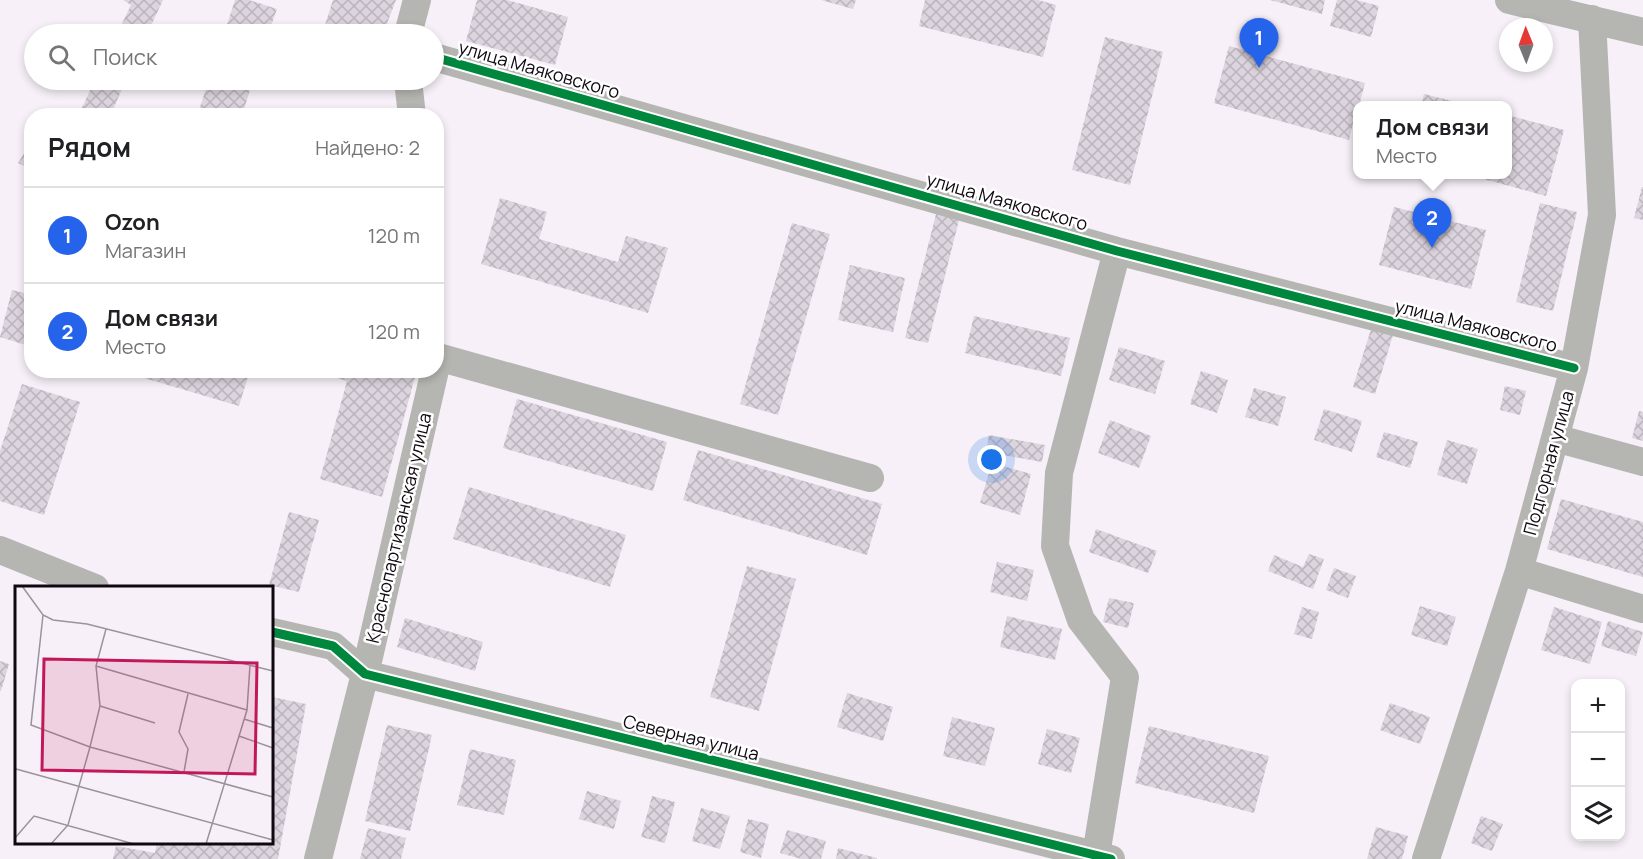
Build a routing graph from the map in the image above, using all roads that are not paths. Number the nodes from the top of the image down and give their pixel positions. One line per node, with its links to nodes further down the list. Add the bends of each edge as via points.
1 (417, 0): 4 (street)
2 (1509, 0): 3 (street)
3 (1592, 19): 5 (street); 11 (street, Подгорная улица, via 1602,214)
4 (411, 24)
5 (1643, 32)
6 (444, 60): 9 (street, улица Маяковского)
7 (409, 90): 8 (street)
8 (411, 108)
9 (1117, 250): 11 (street, улица Маяковского); 22 (street, via 1059,473 1055,546 1081,620 1125,677)
10 (444, 360): 15 (street)
11 (1574, 368): 13 (street, Подгорная улица)
12 (432, 378): 21 (street, Краснопартизанская улица)
13 (1555, 438): 14 (street); 17 (street, Подгорная улица)
14 (1643, 462)
15 (870, 478)
16 (0, 550): 18 (street)
17 (1519, 571): 19 (street); 24 (street, Подгорная улица)
18 (90, 586)
19 (1643, 609)
20 (273, 632): 21 (street, Северная улица, via 333,646)
21 (365, 674): 22 (street, Северная улица); 23 (street, Краснопартизанская улица)
22 (1104, 857)
23 (318, 859)
24 (1426, 859)

